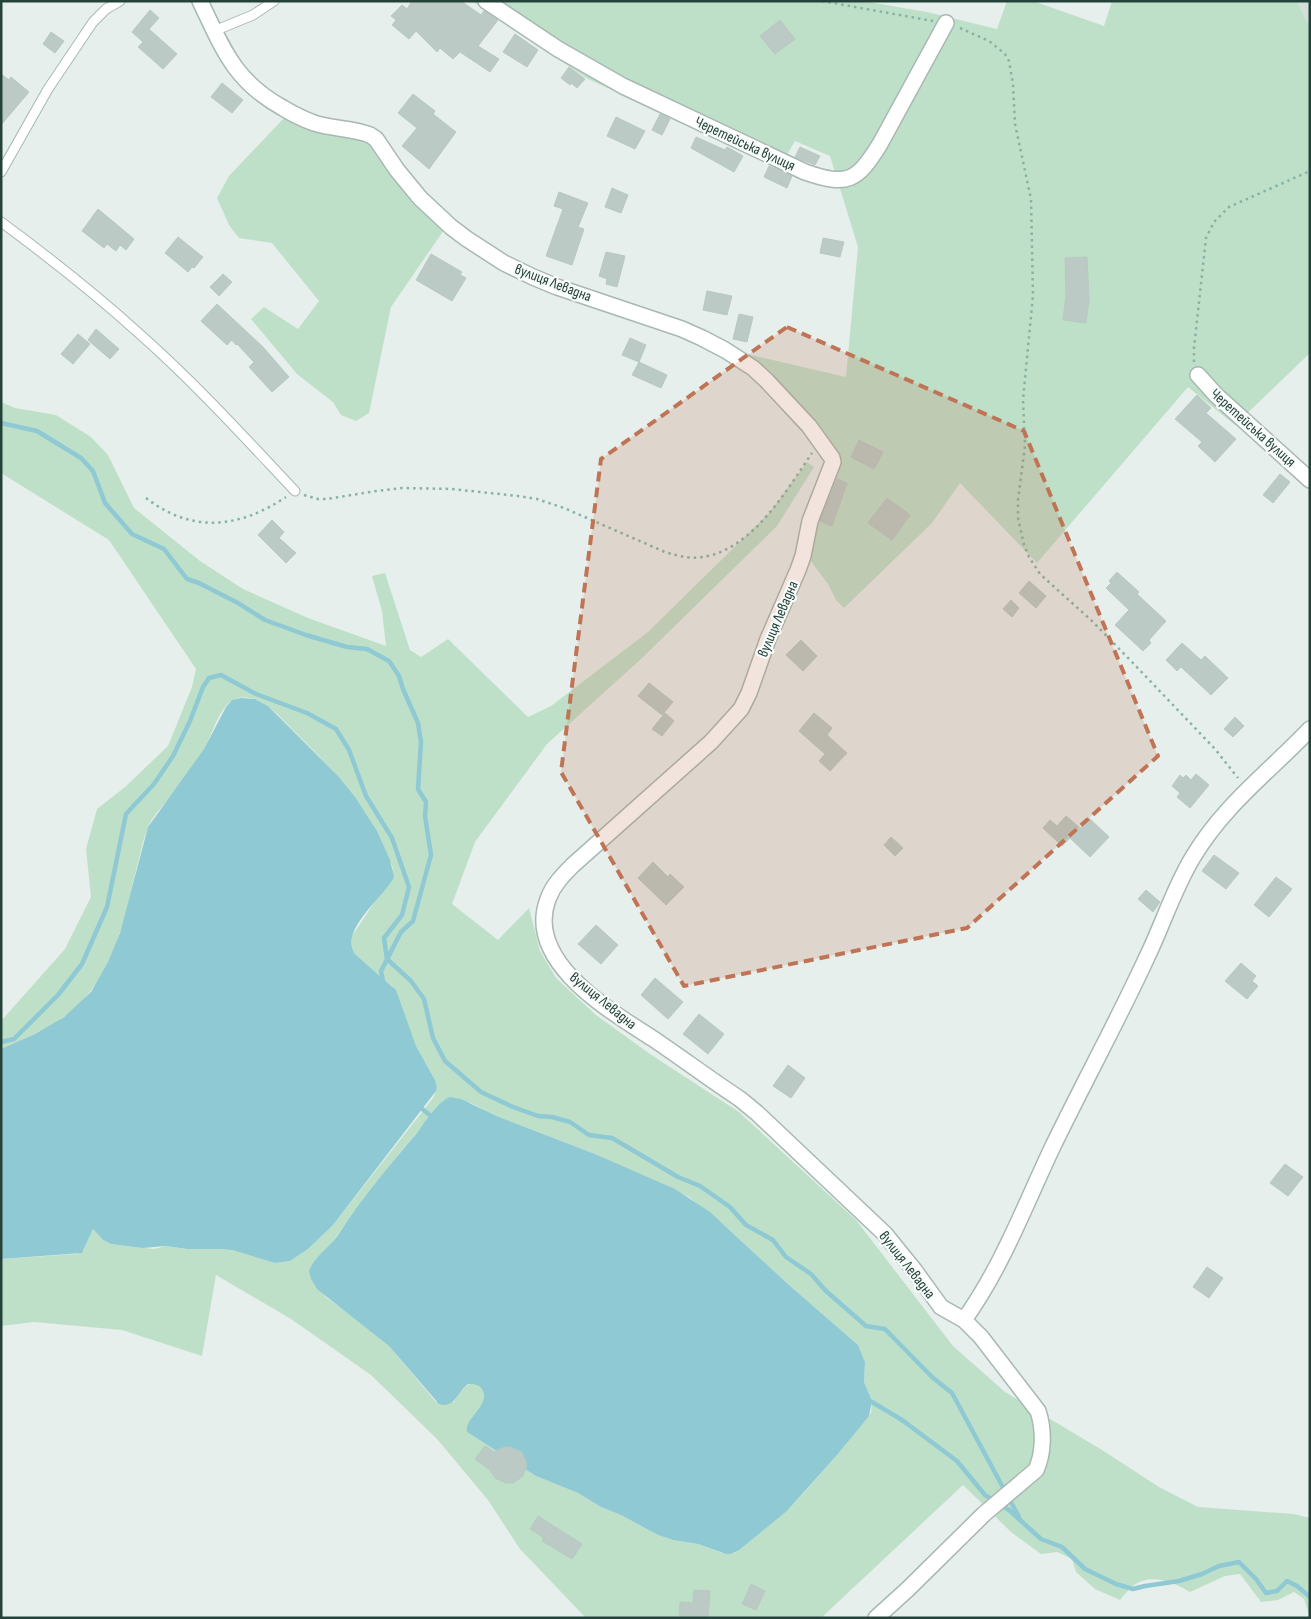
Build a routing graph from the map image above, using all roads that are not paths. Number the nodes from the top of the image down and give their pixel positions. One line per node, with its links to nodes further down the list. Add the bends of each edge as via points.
1 (120, 1): 7 (lane, via 93,22 48,89)
2 (200, 1): 6 (street, вулиця Левадна)
3 (274, 1): 6 (lane, via 253,15)
4 (486, 1): 5 (street, Черетейська вулиця, via 558,49 623,86 797,168 834,180 851,178 868,163)
5 (946, 23)
6 (214, 31): 13 (street, вулиця Левадна, via 231,63 256,91 308,121 376,139 420,198 451,227 481,248 549,284 660,321 710,342 758,373 778,391 830,453 833,462 814,511 798,570 745,702 711,742 560,878 548,900 546,934 556,958 572,978 613,1013 757,1113 885,1234 941,1308)
7 (1, 172)
8 (1, 222): 11 (lane, via 49,257 144,338)
9 (1198, 375): 10 (street, Черетейська вулиця)
10 (1310, 480)
11 (295, 491)
12 (1310, 730): 13 (street, via 1247,789 1210,833 1186,871 1019,1223 986,1287)
13 (964, 1320): 14 (street, вулиця Левадна, via 1038,1411 1042,1423 1039,1463 1032,1475 984,1514)
14 (876, 1618)

